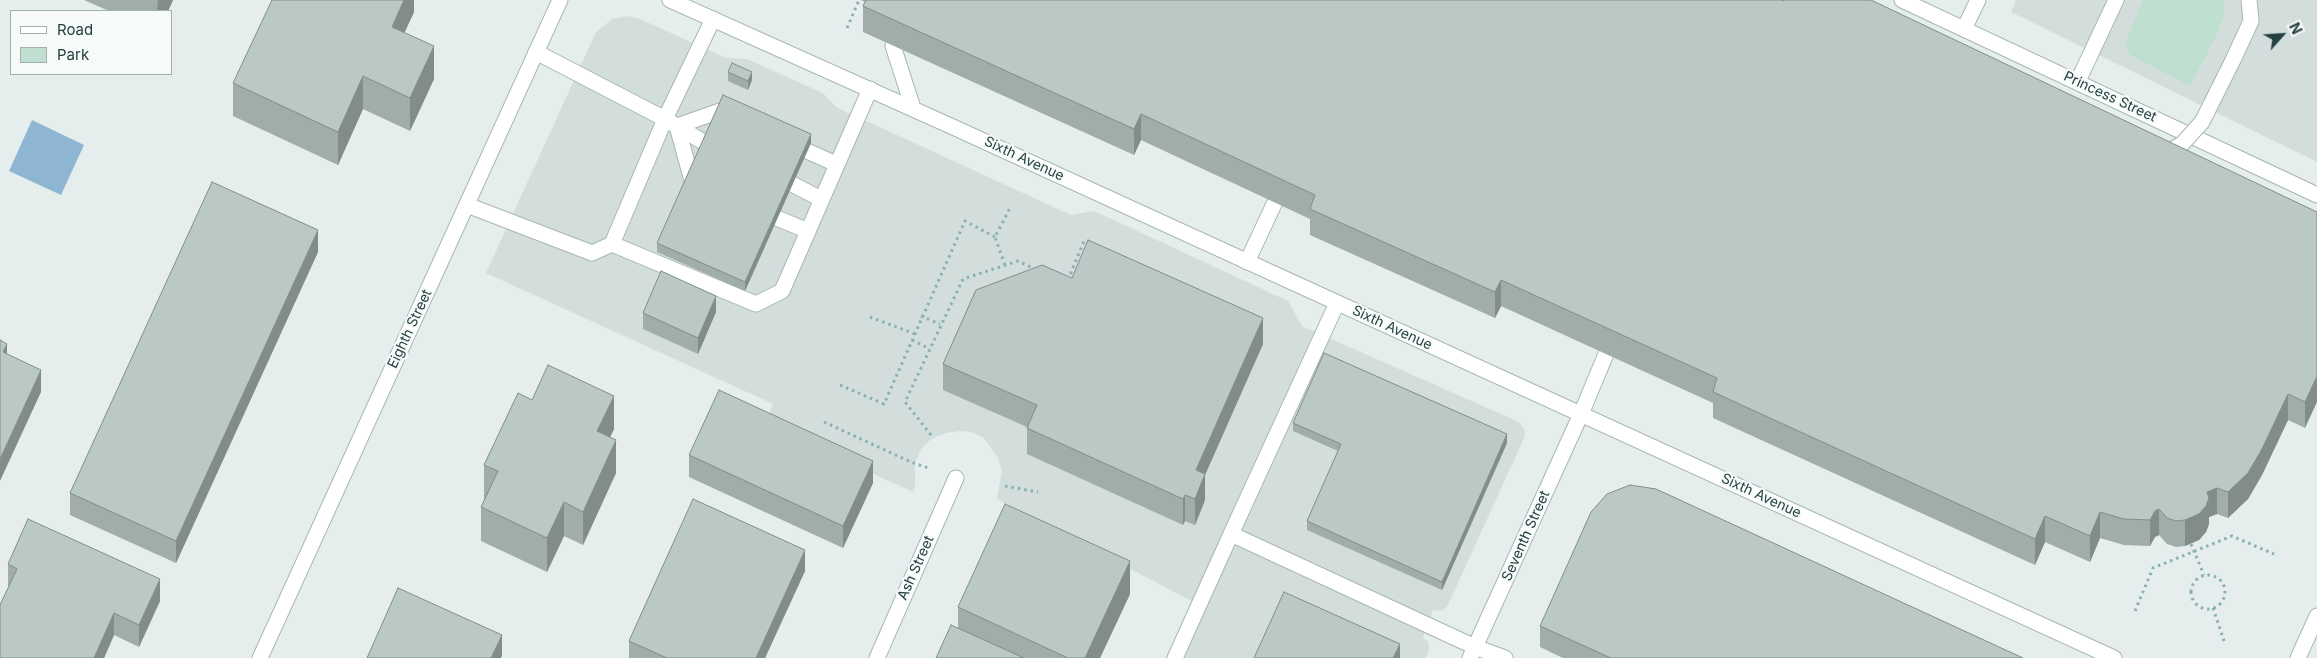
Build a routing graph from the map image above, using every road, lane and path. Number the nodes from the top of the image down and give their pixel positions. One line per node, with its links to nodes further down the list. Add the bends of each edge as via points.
1 (560, 0): 12 (street, Eighth Street)
2 (670, 0): 8 (street, Sixth Avenue)
3 (859, 0): 9 (path)
4 (1902, 0): 10 (street, Princess Street)
5 (1978, 0): 10 (street)
6 (2116, 0): 13 (street)
7 (2249, 0): 20 (street, bridge, via 2251,21 2202,122 2182,144 2163,156)
8 (713, 19): 14 (street, Sixth Avenue); 17 (street)
9 (847, 28)
10 (1964, 28): 13 (street, Princess Street)
11 (893, 46): 15 (street)
12 (536, 52): 17 (street); 27 (street, Eighth Street)
13 (2078, 81): 24 (street, Princess Street)
14 (870, 89): 15 (street, Sixth Avenue); 21 (street)
15 (913, 108): 34 (street, Sixth Avenue)
16 (720, 111): 17 (street)
17 (671, 123): 18 (street); 22 (street); 33 (street)
18 (705, 143)
19 (807, 151): 21 (street)
20 (2144, 162)
21 (836, 164): 25 (street)
22 (691, 177)
23 (792, 184): 25 (street)
24 (2317, 195)
25 (821, 200): 30 (street)
26 (1275, 202): 34 (street)
27 (466, 205): 33 (street, via 592,252); 63 (street, Eighth Street)
28 (1011, 206): 31 (path)
29 (777, 218): 30 (street)
30 (808, 231): 33 (street, via 782,291 756,304)
31 (995, 237): 35 (path); 39 (path, via 965,221)
32 (1084, 241): 37 (path)
33 (612, 244)
34 (1247, 262): 38 (street, Sixth Avenue)
35 (1005, 265): 36 (path, via 1018,261); 41 (path, via 963,280)
36 (1042, 273)
37 (1066, 285)
38 (1337, 303): 47 (street, Sixth Avenue); 53 (street)
39 (922, 316): 41 (path); 42 (path)
40 (870, 317): 42 (path)
41 (940, 324): 44 (path)
42 (915, 334): 43 (path)
43 (912, 340): 44 (path); 46 (path, via 884,404)
44 (930, 349): 49 (path, via 905,402)
45 (1606, 354): 47 (street, Seventh Street)
46 (840, 386)
47 (1581, 414): 62 (street, Seventh Street); 67 (street, Sixth Avenue)
48 (824, 422): 50 (path, via 911,462)
49 (931, 435)
50 (956, 478): 64 (street, Ash Street)
51 (1005, 486): 52 (path)
52 (1038, 492)
53 (1231, 534): 62 (street); 65 (street)
54 (2191, 544): 55 (path)
55 (2195, 552): 56 (path, via 2232,536); 57 (path); 59 (path, via 2153,568)
56 (2274, 554)
57 (2204, 575): 58 (path, via 2216,576 2224,584 2225,596); 58 (path, via 2192,585 2192,596 2198,605)
58 (2213, 608): 61 (path)
59 (2134, 611)
60 (2317, 616): 68 (street)
61 (2224, 641)
62 (1472, 652): 66 (street)
63 (260, 658)
64 (877, 658)
65 (1175, 658)
66 (1505, 658)
67 (2114, 658)
68 (2298, 658)

